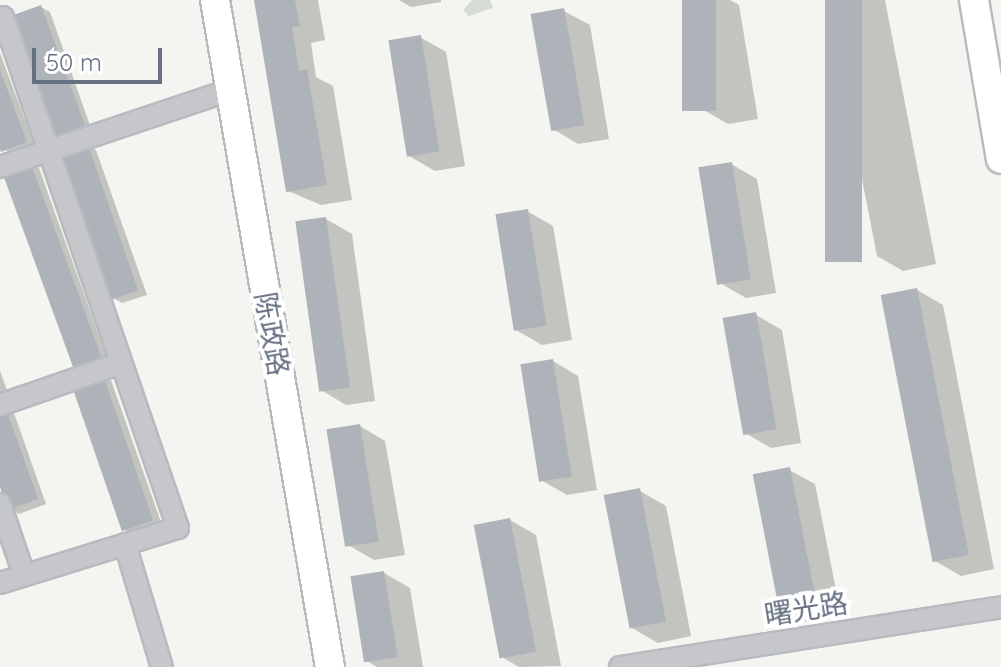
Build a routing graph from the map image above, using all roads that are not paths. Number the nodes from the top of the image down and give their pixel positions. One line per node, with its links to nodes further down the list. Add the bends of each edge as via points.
1 (215, 0): 4 (street, 陈政路)
2 (974, 0): 6 (street)
3 (3, 17): 5 (street)
4 (230, 90): 5 (street); 16 (street, 陈政路)
5 (48, 151): 7 (street); 8 (street)
6 (1001, 159)
7 (0, 167)
8 (121, 363): 9 (street); 11 (street, via 178,528)
9 (0, 405)
10 (0, 504): 12 (street)
11 (125, 544): 12 (street); 15 (street)
12 (24, 575): 13 (street)
13 (0, 583)
14 (1001, 607): 17 (street, 曙光路)
15 (162, 667)
16 (330, 667)
17 (620, 667)

